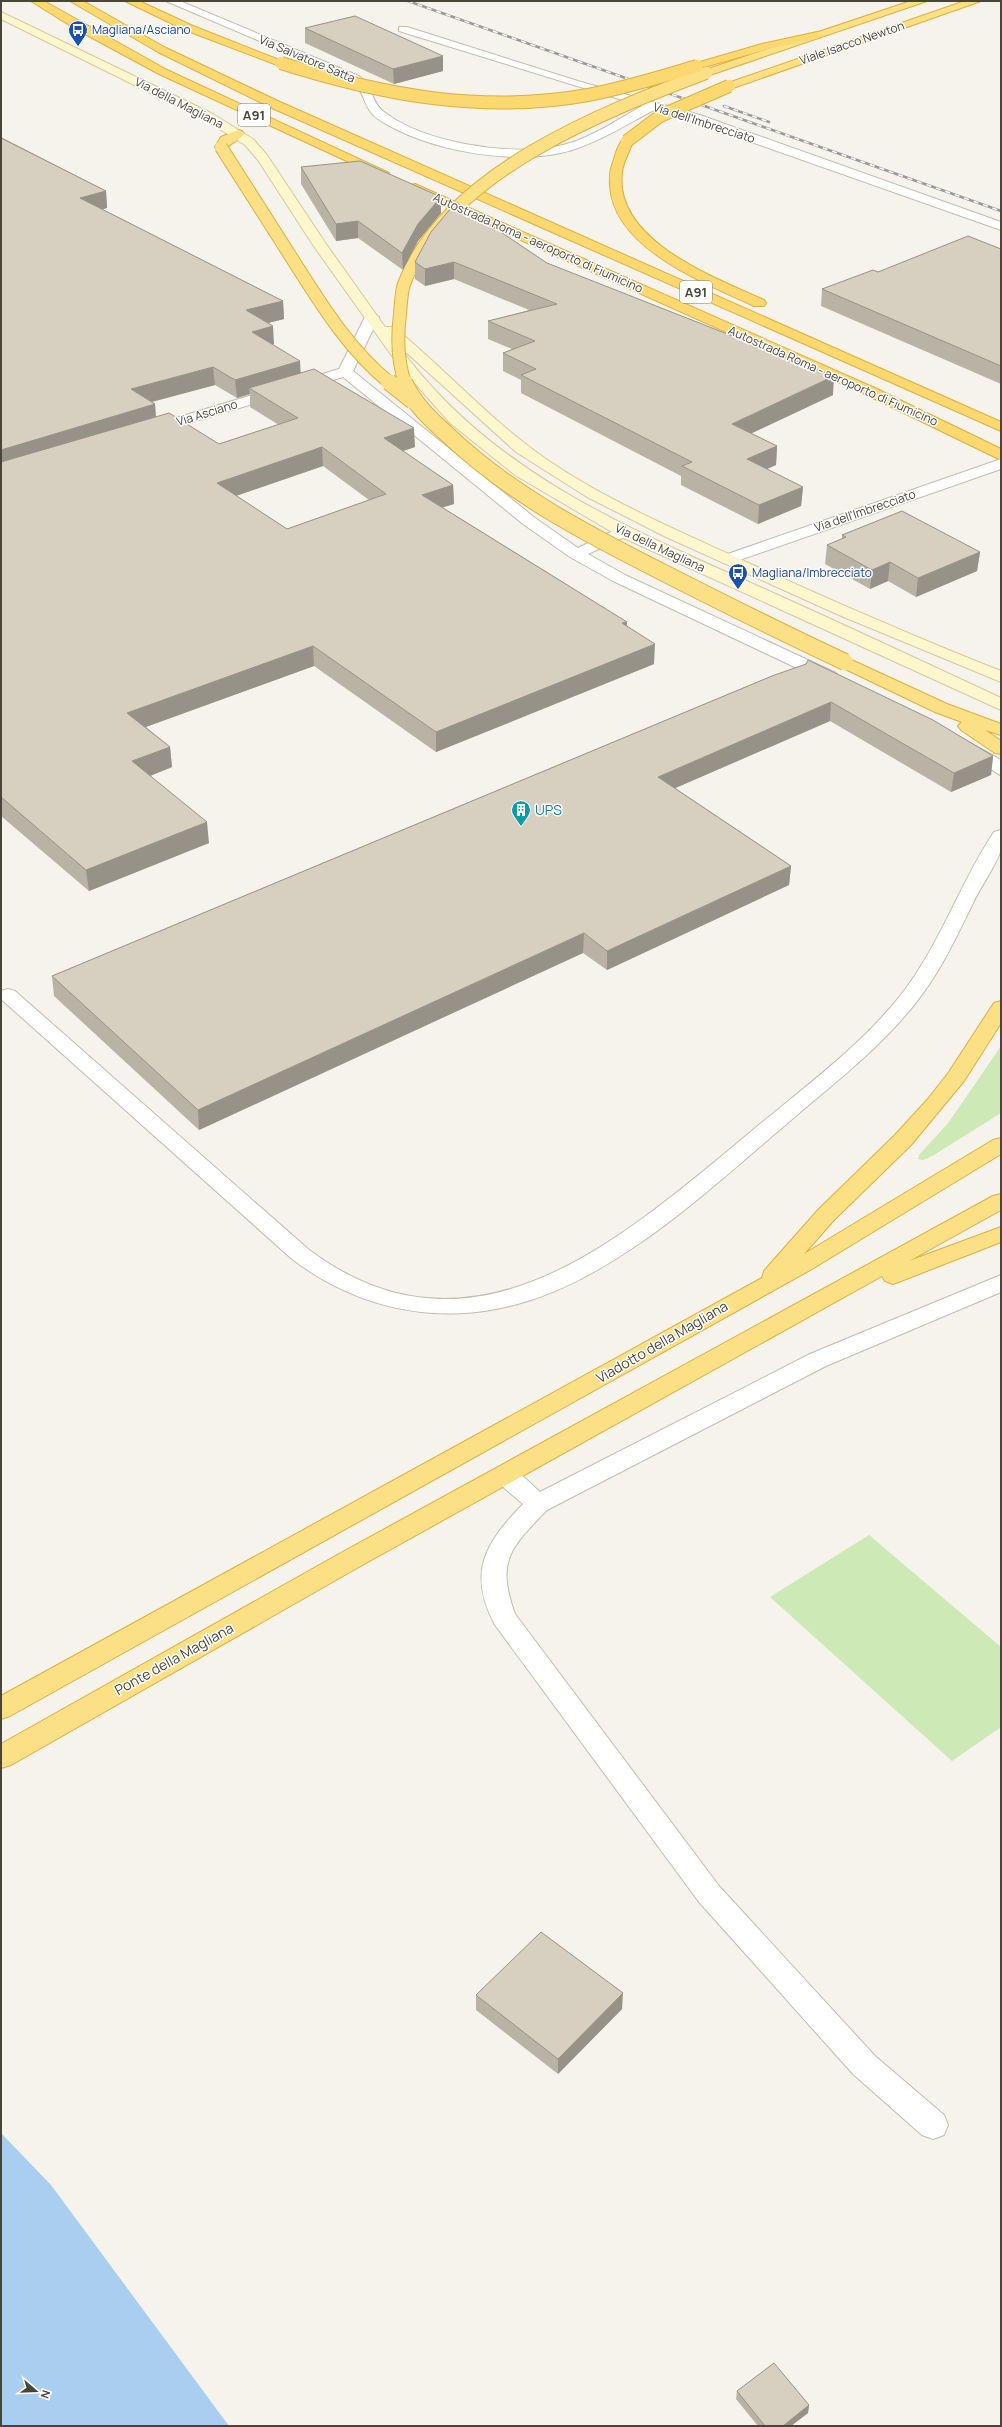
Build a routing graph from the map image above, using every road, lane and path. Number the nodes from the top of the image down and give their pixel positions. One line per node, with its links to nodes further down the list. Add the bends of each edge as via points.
1 (36, 1): 21 (highway, Autostrada Roma - aeroporto di Fiumicino / A91, via 115,47 194,87 872,392)
2 (75, 1): 17 (highway, Autostrada Roma - aeroporto di Fiumicino / A91, via 204,72 494,203)
3 (130, 1): 9 (highway, bridge, via 189,28 281,63 346,84 395,95 463,103 512,103 613,90 766,46)
4 (171, 1): 10 (street, Via Salvatore Satta, via 355,78 364,85 373,108 384,118 408,130 454,144 513,154 556,150 580,143)
5 (922, 1): 9 (highway, Viale Isacco Newton)
6 (976, 1): 13 (highway, Viale Isacco Newton, bridge, via 729,86 670,110 627,141 615,166 614,190 626,218 658,251 693,273)
7 (1, 15): 11 (main road, Via della Magliana, via 209,117)
8 (403, 29): 10 (street, Via dell'Imbrecciato)
9 (817, 35): 18 (highway, Viale Isacco Newton, bridge, via 631,101 565,133 500,174 446,218 410,267 402,285 397,307 399,358 409,392)
10 (652, 106): 12 (street, Via dell'Imbrecciato, via 696,118)
11 (238, 134): 14 (main road, Via della Magliana, via 263,158 320,245); 18 (highway, bridge, via 226,140 221,147 314,293 349,342 383,378)
12 (1001, 226)
13 (775, 311)
14 (372, 317): 16 (street); 23 (main road, Via della Magliana, via 402,360 439,404 464,428 543,487); 25 (main road, Via della Magliana, via 423,357 477,410 541,462 613,506)
15 (789, 318): 17 (highway, via 829,337)
16 (345, 372): 20 (street, Via Asciano); 24 (street, via 529,521)
17 (898, 380): 19 (highway, Autostrada Roma - aeroporto di Fiumicino / A91)
18 (419, 405): 29 (highway, bridge, via 473,458 532,502 645,564)
19 (1001, 427)
20 (142, 433)
21 (1001, 455)
22 (1001, 464): 25 (street, Via dell'Imbrecciato)
23 (623, 532): 24 (street); 28 (main road, Via della Magliana, via 872,643)
24 (576, 554): 27 (street)
25 (728, 559): 26 (main road, Via della Magliana, via 870,623)
26 (1001, 677)
27 (843, 684)
28 (1001, 705)
29 (941, 708): 30 (highway); 32 (highway)
30 (1001, 730)
31 (957, 741): 33 (street, via 982,754)
32 (1001, 749)
33 (1001, 770)
34 (1001, 836): 35 (street, via 978,873 943,946 922,982 890,1018 847,1059 719,1169 602,1259 539,1290 482,1303 430,1305 382,1299 330,1277 300,1254)
35 (8, 995)
36 (1001, 1007): 41 (highway, via 935,1104 903,1140 826,1215)
37 (1001, 1145): 41 (highway, Viadotto della Magliana, via 897,1209)
38 (1001, 1202): 42 (highway)
39 (1001, 1234): 42 (highway)
40 (1001, 1283): 44 (street, via 818,1360)
41 (763, 1285): 45 (highway, Viadotto della Magliana)
42 (815, 1305): 43 (highway)
43 (505, 1475): 44 (street); 46 (highway, Ponte della Magliana)
44 (538, 1504): 47 (street, via 509,1534 495,1556 492,1582 495,1599 504,1618 709,1894 864,2065)
45 (1, 1709)
46 (1, 1757)
47 (933, 2125)

